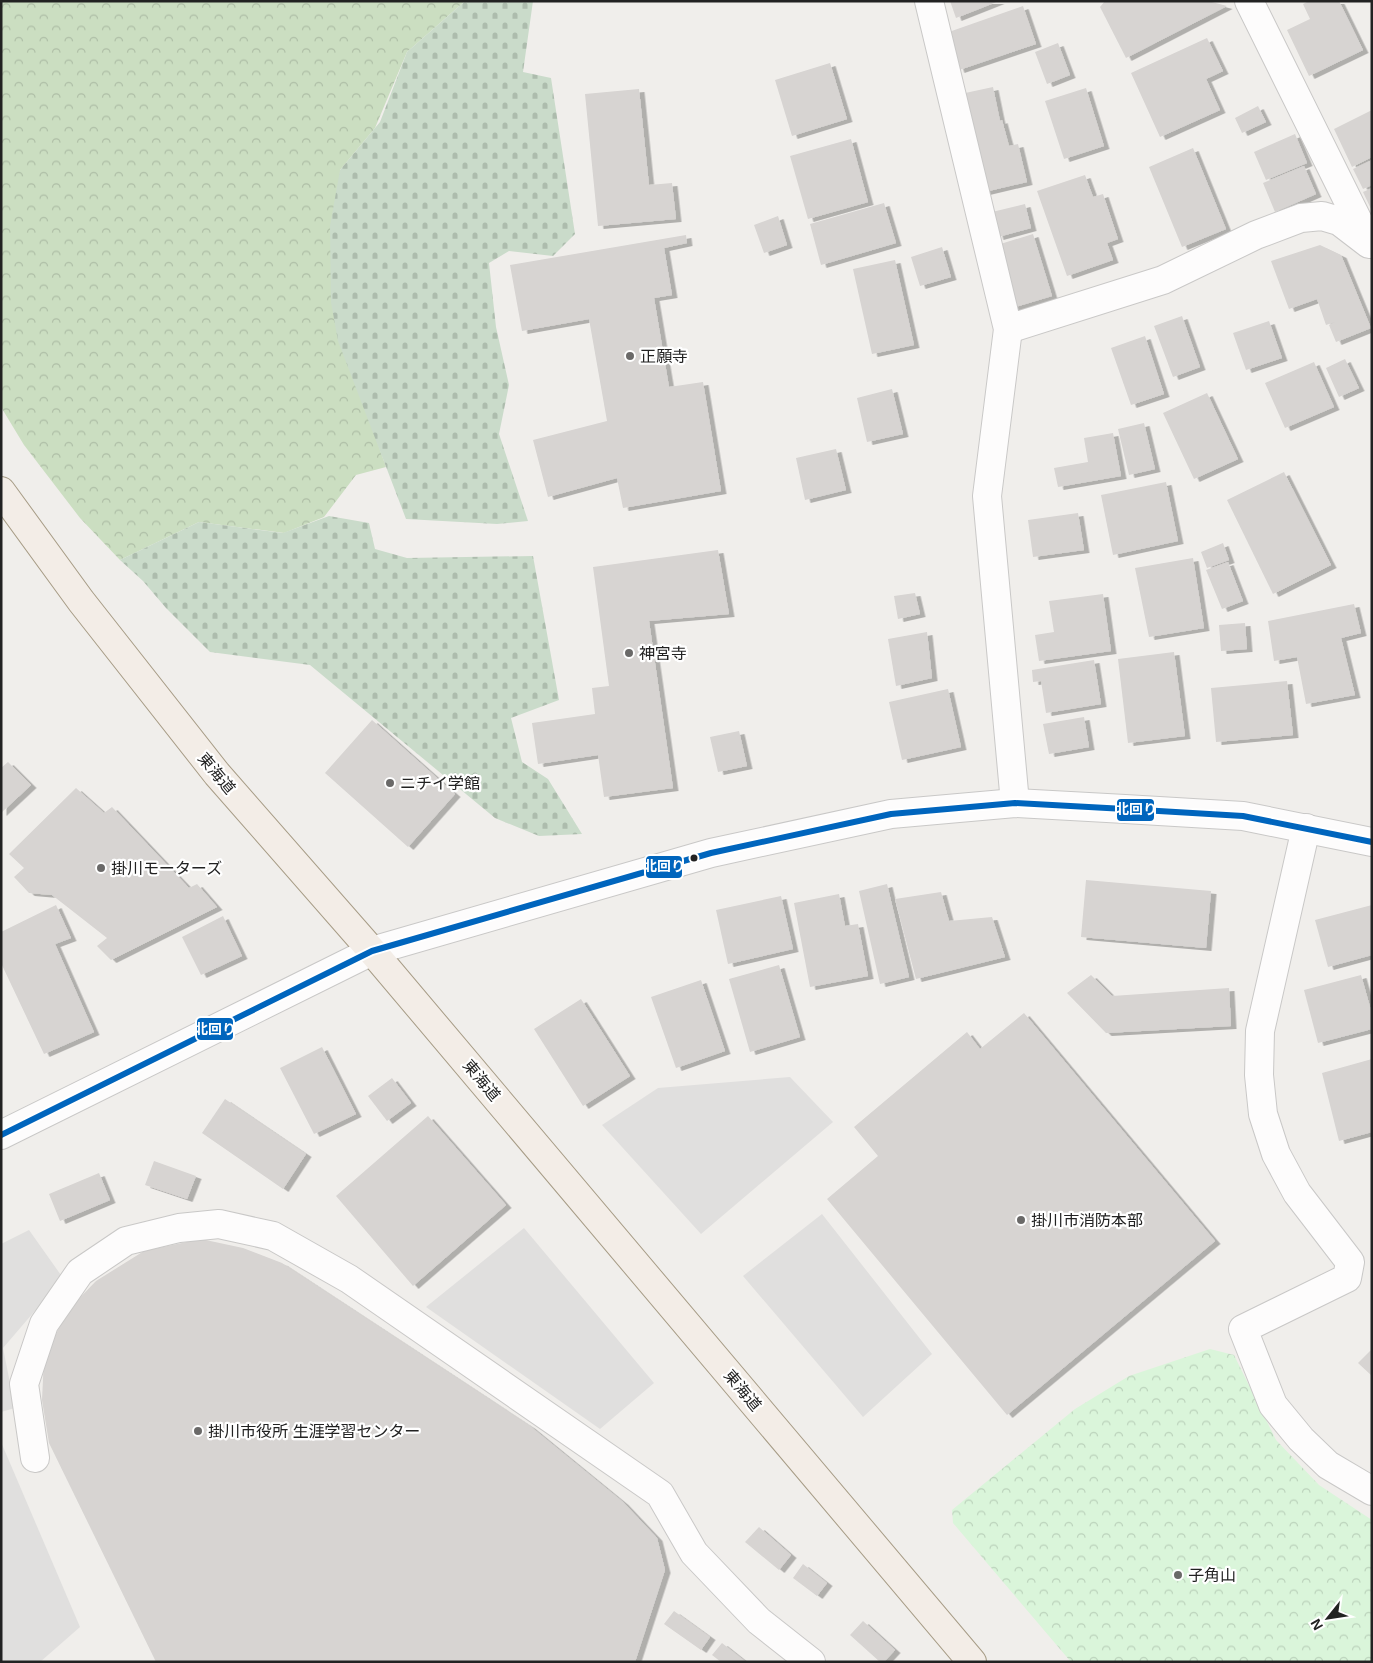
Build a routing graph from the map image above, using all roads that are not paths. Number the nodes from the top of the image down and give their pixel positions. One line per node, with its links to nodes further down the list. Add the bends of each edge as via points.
1 (929, 1): 4 (street)
2 (1249, 1): 3 (street)
3 (1371, 246): 4 (street, via 1340,221 1322,216 1300,218 1256,235 1163,280)
4 (1008, 329): 6 (street, via 987,496)
5 (1, 491): 9 (main road, 東海道, via 82,602 217,774)
6 (1015, 803): 7 (street, via 1243,816); 9 (street, via 891,814 711,853)
7 (1306, 828): 8 (street); 12 (street, via 1260,1031 1259,1075 1263,1114 1276,1154 1297,1193 1350,1262 1347,1278 1243,1330 1273,1405 1301,1440 1328,1464)
8 (1372, 842)
9 (372, 951): 10 (street); 14 (main road, 東海道)
10 (1, 1134)
11 (35, 1458): 13 (street, via 24,1384 44,1324 80,1272 126,1240 179,1228 219,1224 273,1236 349,1279 660,1494 694,1553 758,1621)
12 (1372, 1492)
13 (800, 1659)
14 (972, 1662)

